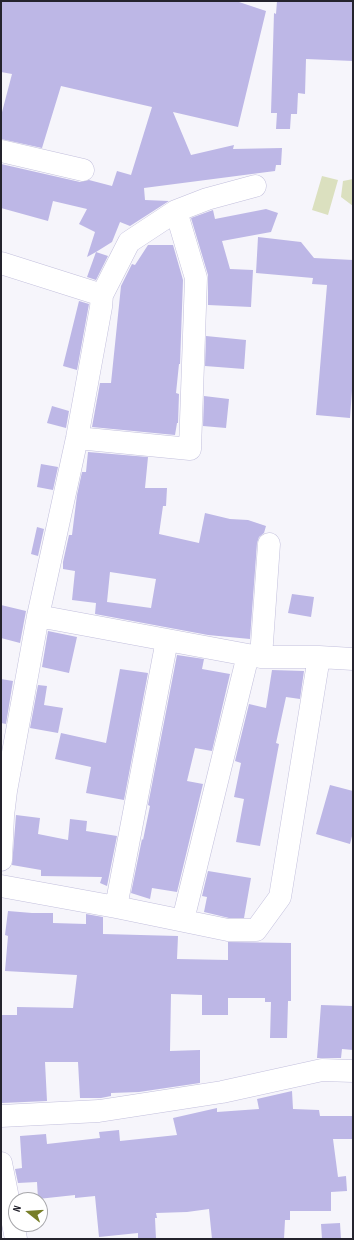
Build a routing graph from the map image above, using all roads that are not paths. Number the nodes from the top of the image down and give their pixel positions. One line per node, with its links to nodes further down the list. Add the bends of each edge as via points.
1 (1, 151): 2 (street)
2 (83, 170)
3 (255, 186): 4 (street, via 207,199)
4 (176, 211): 6 (street, via 129,242); 7 (street, via 196,278 190,449)
5 (1, 263): 6 (street)
6 (102, 295): 7 (street)
7 (77, 438): 9 (street)
8 (269, 544): 11 (street)
9 (38, 616): 10 (street); 14 (street)
10 (168, 640): 11 (street); 19 (street)
11 (254, 656): 12 (street); 20 (street)
12 (319, 657): 13 (street); 20 (street, via 280,897 256,930 228,930)
13 (353, 659)
14 (10, 728): 15 (street)
15 (3, 790): 16 (street)
16 (1, 844): 17 (street)
17 (1, 860)
18 (1, 886): 19 (street)
19 (116, 907): 20 (street)
20 (183, 920)
21 (353, 1071): 22 (street, via 322,1070 222,1092 99,1111)
22 (1, 1116)
23 (1, 1163): 24 (street)
24 (10, 1234)

